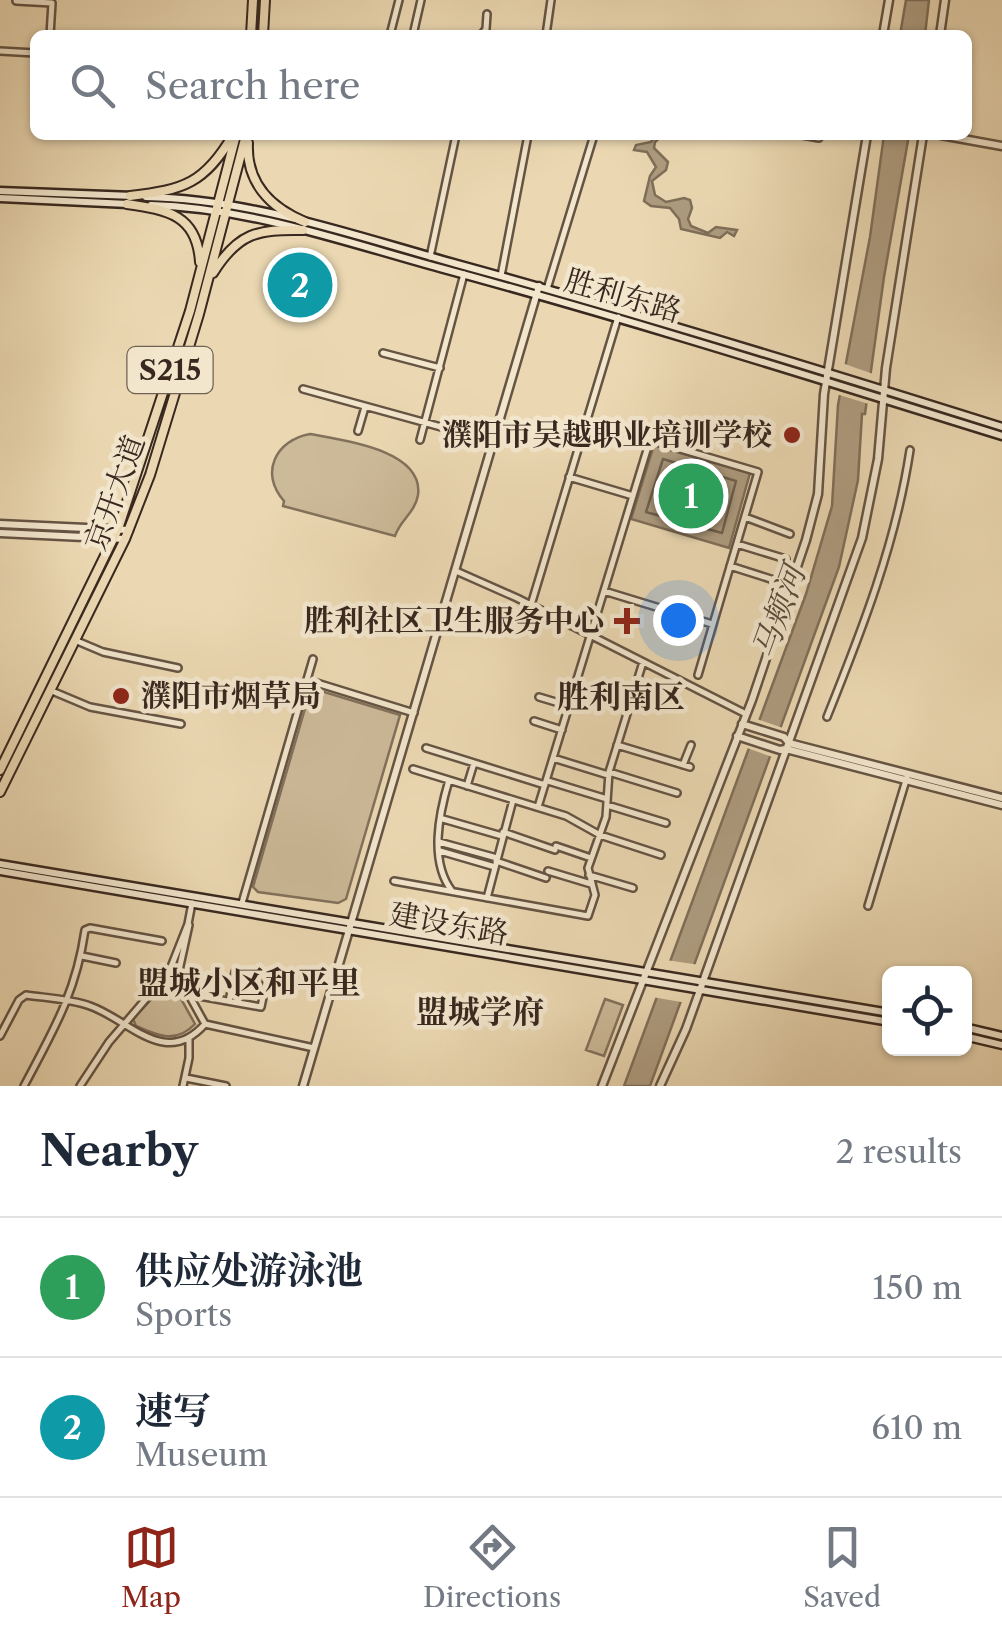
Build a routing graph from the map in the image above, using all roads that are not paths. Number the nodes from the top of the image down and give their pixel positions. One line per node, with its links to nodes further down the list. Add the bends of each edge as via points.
1 (253, 0): 13 (main road)
2 (265, 0): 14 (main road)
3 (399, 0): 15 (street)
4 (421, 0): 16 (street)
5 (551, 0): 18 (street)
6 (876, 0): 10 (main road)
7 (946, 0): 20 (main road)
8 (16, 1): 9 (street)
9 (52, 1): 12 (street)
10 (889, 1): 19 (main road)
11 (487, 14): 17 (street)
12 (50, 30)
13 (251, 30)
14 (263, 30)
15 (391, 30)
16 (414, 30)
17 (485, 30)
18 (547, 30)
19 (885, 30)
20 (941, 30)
21 (0, 51): 22 (street)
22 (30, 53)
23 (232, 140): 35 (main road, via 193,182)
24 (234, 140): 36 (main road, 京开大道 / S215)
25 (245, 140): 36 (main road, 京开大道 / S215)
26 (247, 140): 37 (main road, via 257,186)
27 (455, 140): 38 (street)
28 (527, 140): 41 (street)
29 (592, 140): 43 (street)
30 (867, 140): 47 (main road)
31 (923, 140): 49 (main road)
32 (969, 140): 33 (main road)
33 (1002, 146)
34 (0, 195): 35 (main road, 胜利东路)
35 (128, 200): 36 (main road, 胜利东路); 39 (main road, via 185,222 199,246)
36 (223, 206): 37 (main road, 胜利东路); 39 (main road, 京开大道 / S215); 42 (main road, 京开大道 / S215)
37 (304, 226): 38 (main road, 胜利东路); 40 (main road, 胜利东路); 42 (main road, via 244,238)
38 (430, 256): 41 (main road, 胜利东路)
39 (200, 270): 65 (main road, 京开大道 / S215)
40 (464, 274): 43 (main road, 胜利东路); 46 (street)
41 (500, 276): 43 (main road, 胜利东路)
42 (208, 282): 66 (main road, 京开大道 / S215)
43 (541, 290): 44 (main road, 胜利东路); 47 (main road, 胜利东路); 71 (main road)
44 (618, 317): 47 (main road, 胜利东路); 51 (street)
45 (384, 353): 46 (street)
46 (440, 368): 52 (street)
47 (830, 377): 49 (main road, 胜利东路); 87 (main road, via 814,514)
48 (302, 389): 50 (street)
49 (884, 394): 53 (main road, 胜利东路); 55 (main road, 胜利东路); 96 (main road, via 862,538)
50 (365, 406): 52 (street); 54 (street)
51 (586, 421): 58 (street); 60 (street)
52 (424, 423): 56 (street); 57 (street)
53 (1002, 427)
54 (358, 432)
55 (1002, 436)
56 (481, 438)
57 (420, 440)
58 (650, 440): 61 (street); 62 (street, via 758,472)
59 (910, 450): 88 (street, via 883,568)
60 (569, 477): 61 (street); 74 (street)
61 (633, 496): 73 (street)
62 (744, 517): 67 (street); 68 (street)
63 (0, 524): 65 (main road)
64 (0, 533): 65 (main road)
65 (116, 533): 66 (main road); 101 (main road, 京开大道 / S215)
66 (127, 534): 77 (main road, 京开大道 / S215)
67 (790, 534)
68 (737, 544): 69 (street); 70 (street)
69 (786, 560)
70 (730, 566): 72 (street); 75 (street)
71 (456, 571): 74 (street); 86 (main road)
72 (777, 581)
73 (604, 592): 75 (street); 76 (street)
74 (531, 605): 76 (street)
75 (713, 625): 81 (street)
76 (591, 635): 79 (street); 85 (street)
77 (77, 640): 80 (street); 83 (main road, 京开大道 / S215)
78 (313, 659): 82 (street)
79 (642, 662): 87 (street); 94 (street)
80 (178, 668)
81 (698, 675)
82 (307, 680): 86 (street); 131 (street)
83 (52, 691): 90 (street, via 90,706); 107 (main road, 京开大道 / S215)
84 (540, 697): 85 (street)
85 (569, 706): 92 (street)
86 (414, 714): 133 (main road)
87 (746, 714): 91 (main road)
88 (827, 718)
89 (534, 721): 92 (street)
90 (181, 724)
91 (744, 724): 93 (main road); 96 (main road)
92 (562, 730): 98 (street)
93 (739, 737): 96 (main road); 141 (main road)
94 (617, 745): 95 (street, via 687,766); 102 (street)
95 (691, 745)
96 (785, 745): 103 (main road); 145 (main road)
97 (426, 748): 99 (street)
98 (554, 758): 102 (street); 105 (street)
99 (474, 762): 105 (street); 106 (street)
100 (413, 769): 104 (street)
101 (0, 770)
102 (608, 773): 108 (street); 110 (street)
103 (907, 777): 111 (main road); 132 (street)
104 (449, 780): 106 (street); 113 (street)
105 (546, 782): 110 (street); 112 (street)
106 (467, 786): 109 (street)
107 (0, 792)
108 (677, 792)
109 (513, 800): 112 (street); 115 (street)
110 (607, 802): 114 (street); 116 (street)
111 (1002, 802)
112 (538, 807): 116 (street)
113 (442, 819): 115 (street); 117 (street)
114 (666, 823)
115 (503, 834): 120 (street); 121 (street)
116 (600, 836): 119 (street); 120 (street)
117 (439, 842): 118 (street); 121 (street)
118 (439, 851): 121 (street); 128 (street)
119 (662, 854)
120 (591, 858): 124 (street)
121 (496, 862): 126 (street); 129 (street)
122 (0, 864): 131 (main road, 建设东路)
123 (0, 872): 130 (main road, 建设东路)
124 (589, 875): 126 (street); 127 (street)
125 (394, 881): 128 (street)
126 (591, 884): 129 (street, via 588,916)
127 (633, 888)
128 (452, 891): 129 (street)
129 (487, 898)
130 (192, 903): 134 (street); 135 (main road, 建设东路)
131 (242, 903): 133 (main road, 建设东路)
132 (868, 906)
133 (353, 921): 135 (main road); 141 (main road, 建设东路)
134 (188, 924): 139 (street); 142 (street)
135 (350, 930): 144 (main road, 建设东路); 159 (main road)
136 (162, 941): 137 (street, via 90,928)
137 (82, 956): 138 (street); 148 (street)
138 (116, 963)
139 (170, 972): 142 (street); 151 (street)
140 (235, 972): 147 (street)
141 (651, 972): 144 (main road); 145 (main road, 建设东路)
142 (178, 976): 146 (street)
143 (267, 978): 147 (street, via 261,1007)
144 (648, 981): 145 (main road, 建设东路); 166 (main road)
145 (698, 985): 149 (main road, 建设东路); 150 (main road, 建设东路); 167 (main road)
146 (188, 994): 147 (street); 152 (street)
147 (229, 1001)
148 (68, 1002): 151 (street, via 92,1006); 154 (street, via 22,996); 161 (street)
149 (882, 1012)
150 (882, 1020)
151 (123, 1024): 157 (street, via 162,1042); 162 (street)
152 (205, 1024): 157 (street); 159 (street)
153 (972, 1029): 155 (main road)
154 (0, 1036)
155 (1002, 1036)
156 (972, 1038): 158 (main road)
157 (189, 1039): 160 (street)
158 (1002, 1046)
159 (314, 1048): 165 (main road)
160 (186, 1078): 163 (street); 164 (street)
161 (24, 1086)
162 (80, 1086)
163 (182, 1086)
164 (226, 1086)
165 (304, 1086)
166 (602, 1086)
167 (660, 1086)

